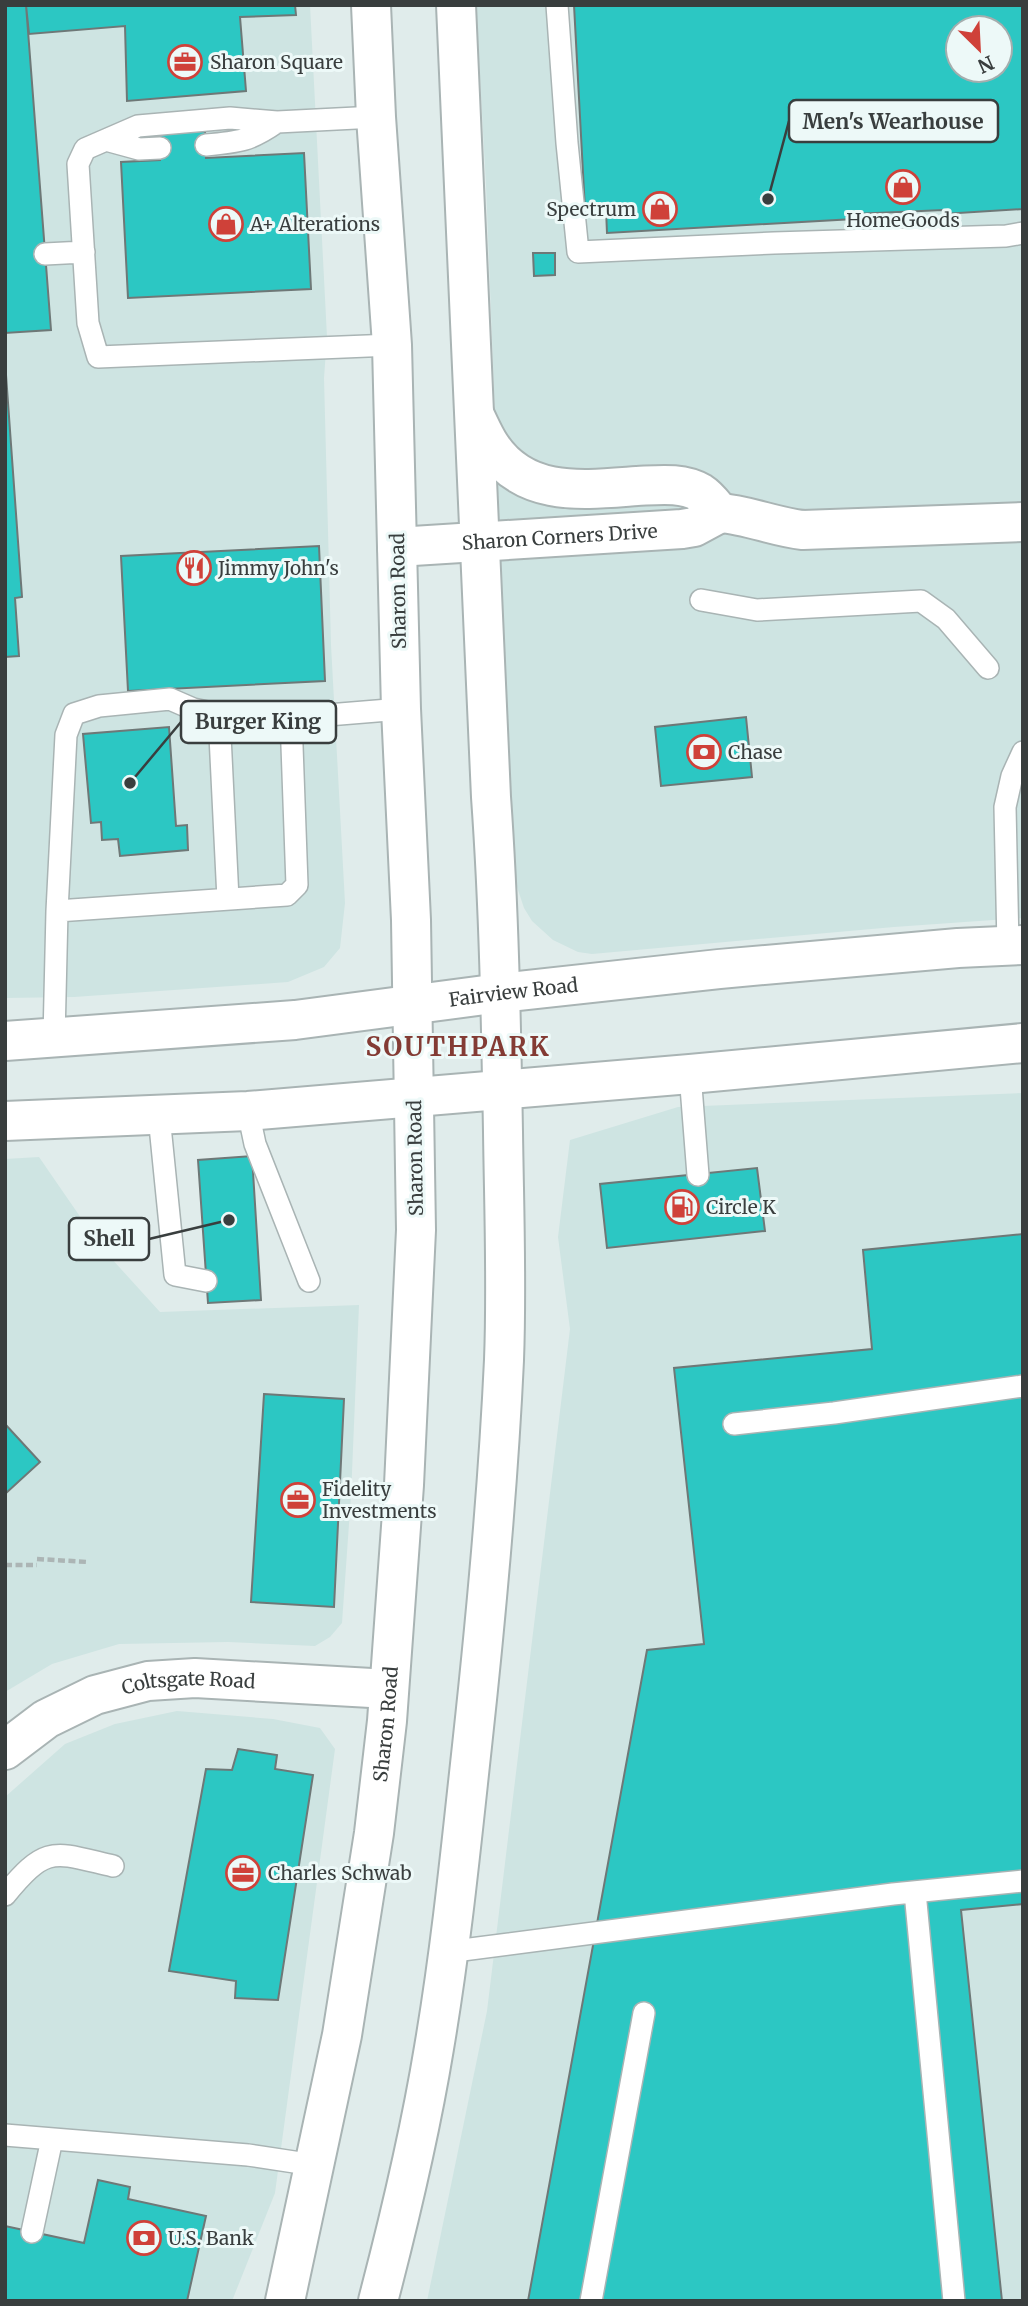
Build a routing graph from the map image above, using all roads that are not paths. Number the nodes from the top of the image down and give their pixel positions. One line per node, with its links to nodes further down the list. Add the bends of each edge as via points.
1 (371, 5): 4 (main road, Sharon Road)
2 (456, 5): 13 (main road)
3 (557, 5): 9 (lane, via 578,252)
4 (376, 117): 5 (lane); 12 (main road, Sharon Road)
5 (277, 122): 6 (lane, via 230,118 138,126); 7 (lane, via 241,142)
6 (106, 140): 8 (lane, via 139,149); 10 (lane, via 85,149 78,164)
7 (206, 145)
8 (160, 148)
9 (1023, 233)
10 (84, 252): 11 (lane); 12 (lane, via 88,323 98,357)
11 (45, 254)
12 (392, 345): 17 (main road, Sharon Road)
13 (475, 416): 14 (main road, via 495,453 542,485 604,489 675,485 699,492); 16 (main road)
14 (720, 513): 15 (main road, via 803,530); 16 (main road, Sharon Corners Drive, via 682,529)
15 (1023, 523)
16 (480, 542): 17 (main road, Sharon Corners Drive); 27 (main road)
17 (397, 547): 20 (main road, Sharon Road)
18 (701, 600): 19 (lane, via 757,610 921,601 946,619)
19 (988, 668)
20 (401, 709): 22 (lane); 28 (main road, Sharon Road)
21 (219, 715): 22 (lane); 24 (lane); 25 (lane, via 170,699 99,706 74,714 66,735)
22 (291, 718): 24 (lane, via 298,885 287,895)
23 (1023, 752): 26 (lane, via 1005,807)
24 (228, 899): 25 (lane)
25 (57, 912): 29 (lane)
26 (1015, 946): 27 (main road, Fairview Road, via 869,955)
27 (500, 993): 28 (main road, Fairview Road); 33 (main road)
28 (412, 1005): 29 (main road, Fairview Road, via 295,1020); 34 (main road, Sharon Road)
29 (54, 1038): 30 (main road, Fairview Road)
30 (5, 1041)
31 (1023, 1043): 32 (main road)
32 (690, 1074): 33 (main road); 38 (lane)
33 (502, 1090): 34 (main road); 49 (main road, via 504,1359 480,1667)
34 (415, 1098): 35 (main road); 43 (main road, Sharon Road, via 416,1230)
35 (248, 1111): 36 (main road); 40 (lane, via 255,1144)
36 (159, 1116): 37 (main road); 39 (lane, via 175,1275)
37 (5, 1121)
38 (698, 1175)
39 (206, 1281)
40 (309, 1281)
41 (1023, 1386): 42 (lane)
42 (734, 1424)
43 (389, 1689): 44 (main road, Coltsgate Road, via 195,1678 148,1681 95,1695 46,1719); 53 (main road, Sharon Road, via 374,1833)
44 (5, 1750)
45 (113, 1866): 48 (lane, via 53,1854 42,1858)
46 (1023, 1881): 47 (lane)
47 (915, 1892): 49 (lane); 58 (lane)
48 (5, 1895)
49 (447, 1952): 56 (main road, via 427,2085)
50 (644, 2013): 57 (lane)
51 (5, 2135): 52 (lane)
52 (52, 2139): 53 (lane); 54 (lane)
53 (314, 2165): 55 (main road, Sharon Road)
54 (32, 2232)
55 (285, 2301)
56 (378, 2301)
57 (592, 2301)
58 (954, 2301)

